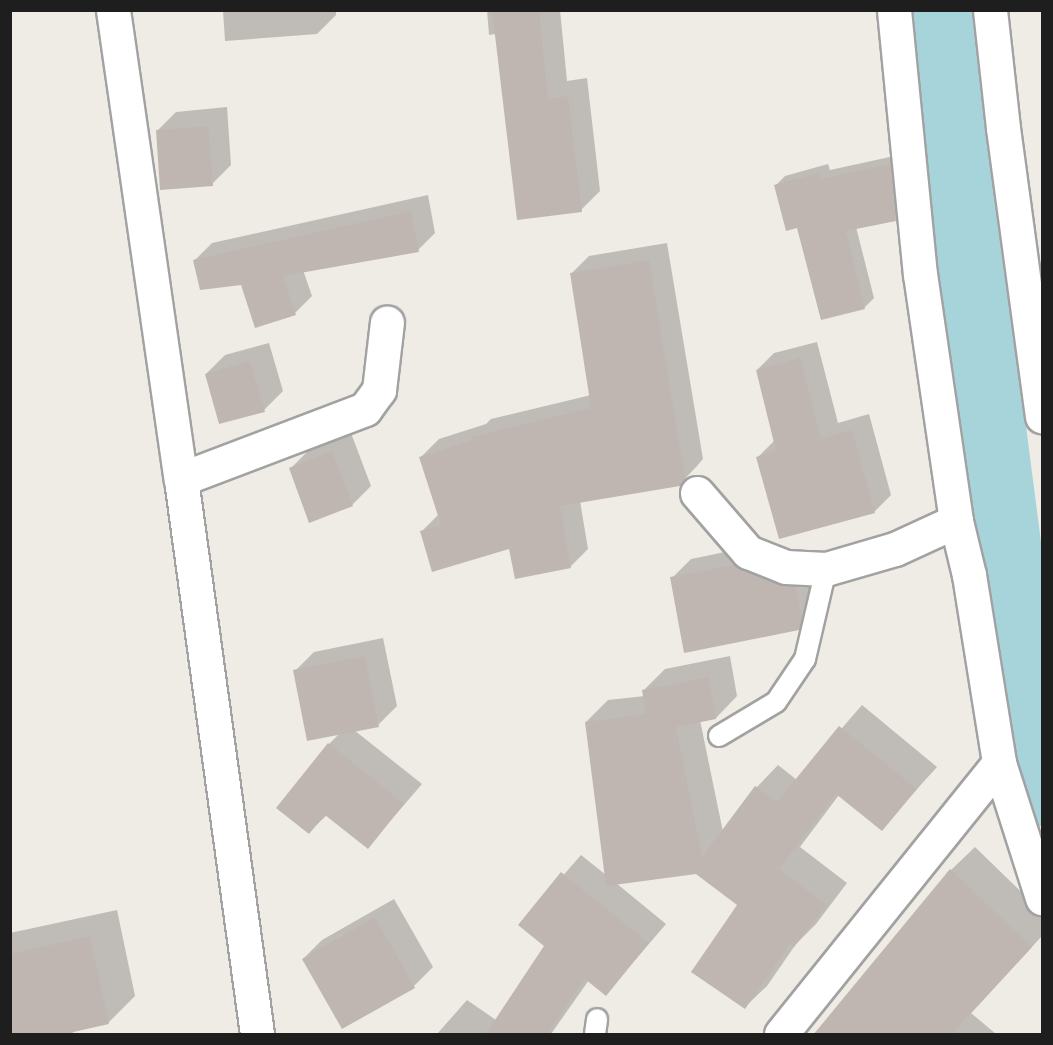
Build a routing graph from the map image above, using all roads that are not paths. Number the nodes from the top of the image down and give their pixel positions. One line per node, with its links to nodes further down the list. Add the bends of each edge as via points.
1 (113, 10): 6 (street)
2 (894, 10): 8 (street, via 920,274)
3 (990, 10): 5 (street)
4 (387, 322): 6 (street, via 379,390 365,409)
5 (1042, 416)
6 (181, 479): 13 (street)
7 (697, 493): 9 (street, via 748,552 786,567)
8 (956, 521): 9 (street, via 895,549); 11 (street, via 969,575)
9 (826, 569): 10 (lane, via 805,659 776,702)
10 (719, 736)
11 (999, 764): 12 (street); 14 (street)
12 (1042, 898)
13 (257, 1035)
14 (781, 1035)

